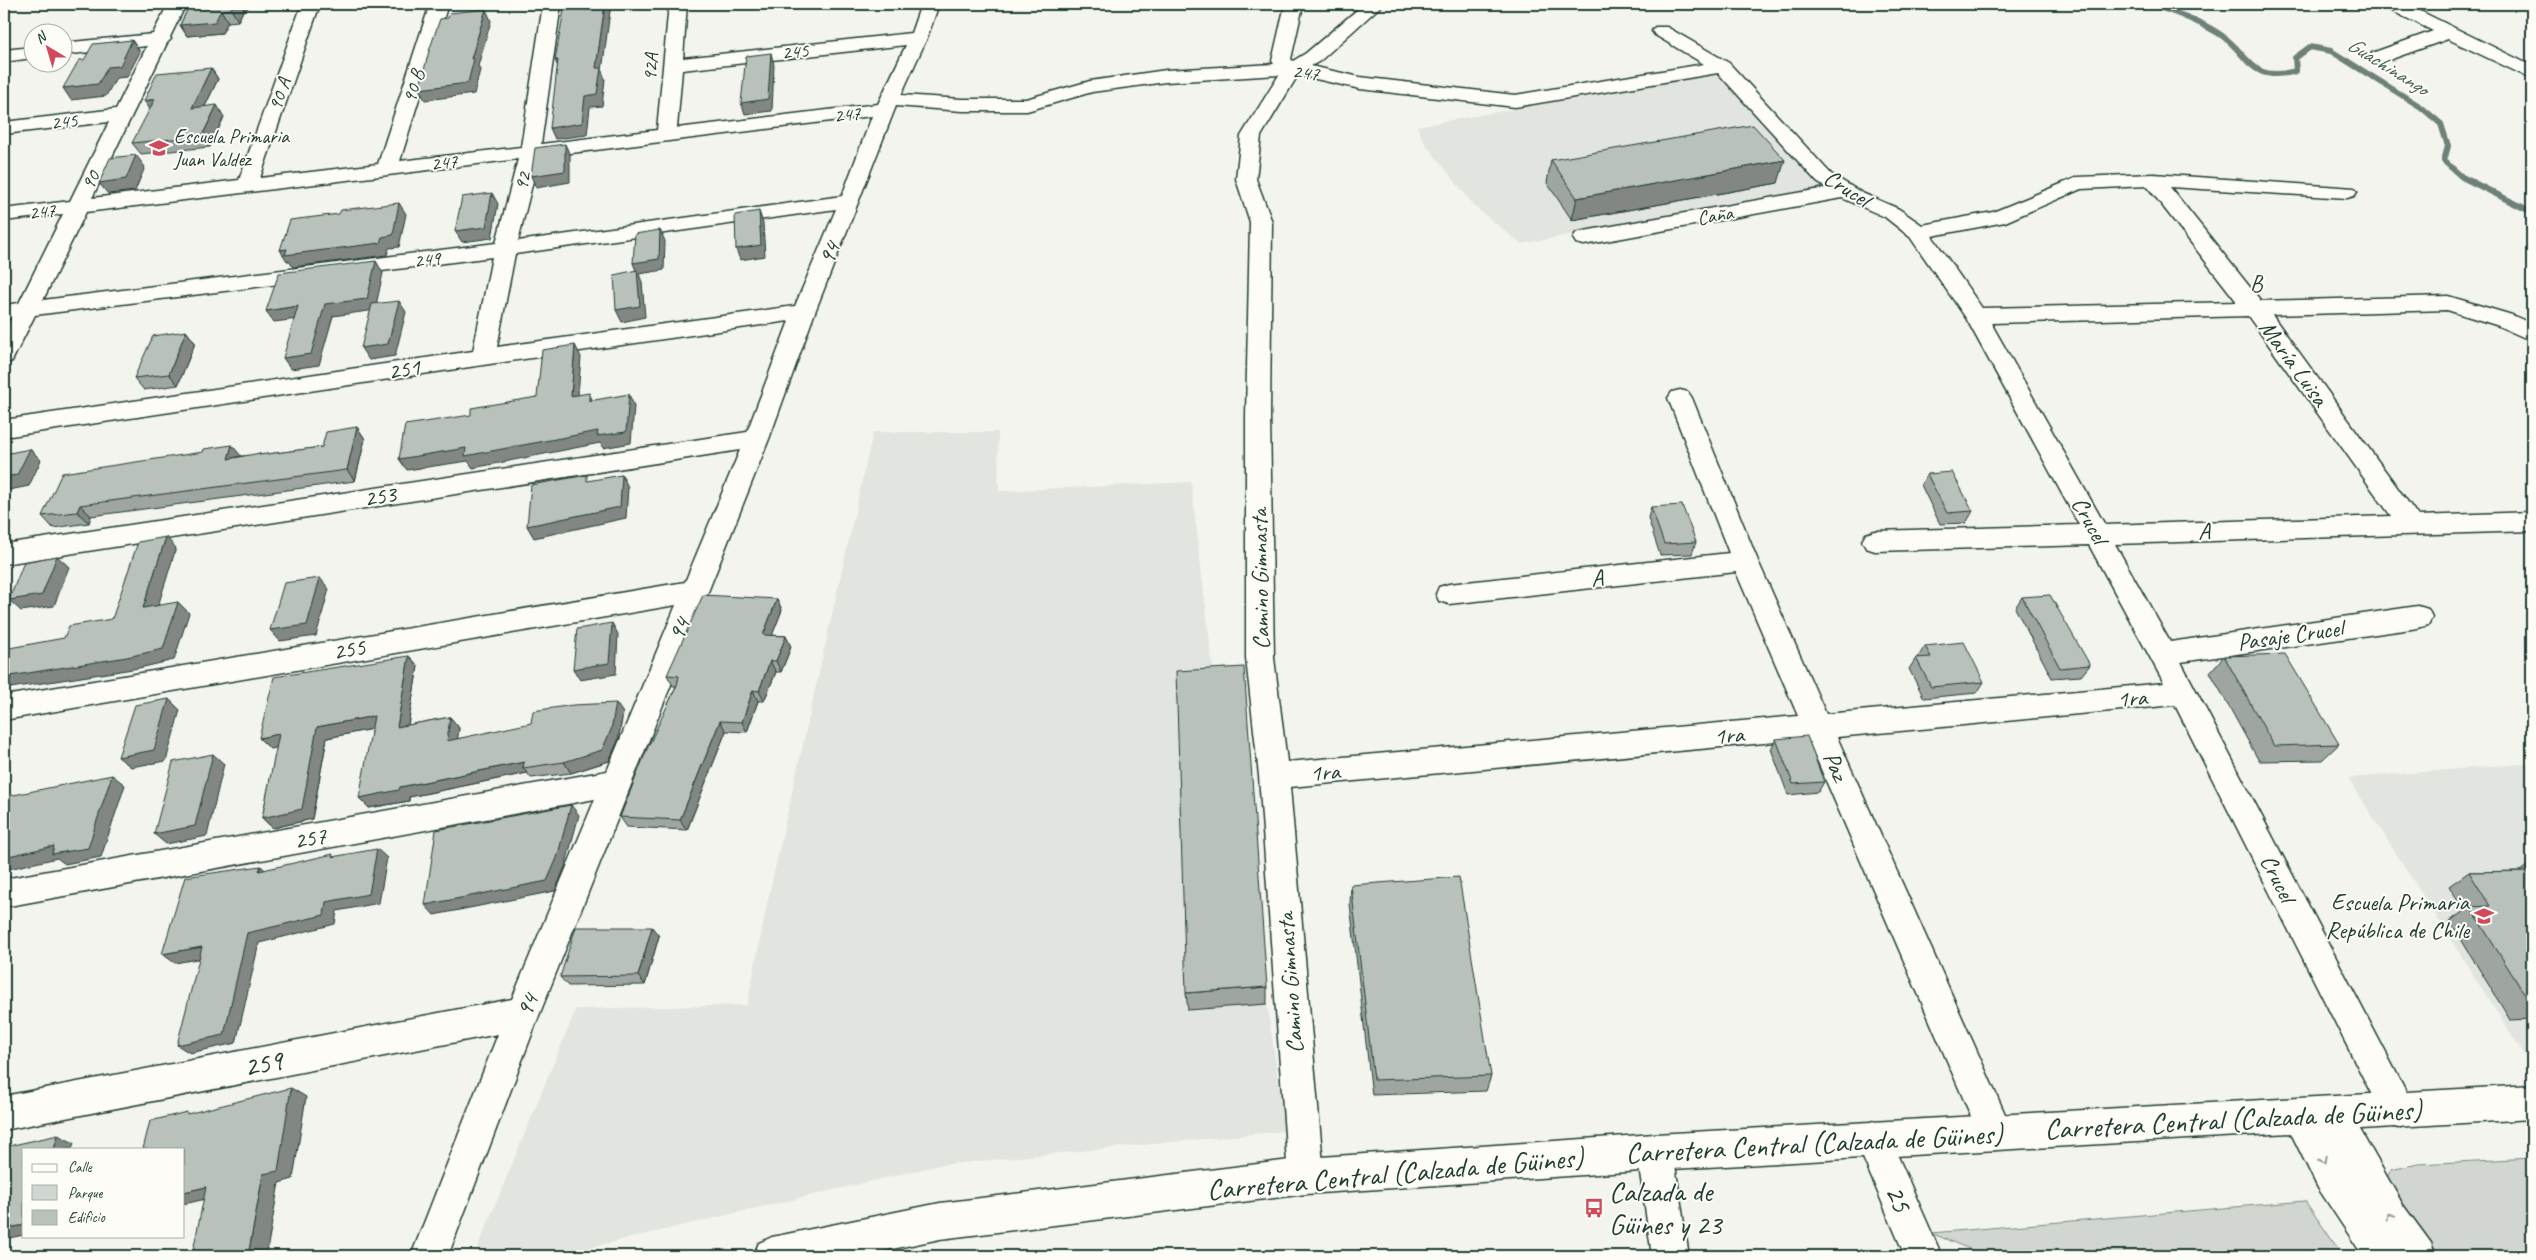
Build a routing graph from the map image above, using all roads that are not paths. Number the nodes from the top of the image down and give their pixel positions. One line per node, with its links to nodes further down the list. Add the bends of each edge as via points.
1 (177, 4): 13 (street, 90)
2 (311, 4): 29 (street, 90 A)
3 (439, 4): 27 (street, 90 B)
4 (552, 4): 26 (street, 92)
5 (679, 4): 18 (street, 92A)
6 (930, 4): 12 (street, 94)
7 (1297, 4): 20 (street, via 1281,61)
8 (1374, 4): 20 (street, via 1313,57)
9 (2392, 4): 11 (street)
10 (1661, 31): 19 (street, Crucel)
11 (2449, 32): 17 (street); 21 (street)
12 (918, 38): 18 (street, 245); 22 (street, 94)
13 (162, 39): 14 (street); 23 (street, 90)
14 (72, 48)
15 (22, 53): 16 (street)
16 (4, 56)
17 (2379, 57)
18 (673, 65): 25 (street, 92A)
19 (1722, 67): 20 (street, 247, via 1515,101 1360,84); 30 (street, Crucel, via 1824,178)
20 (1292, 69): 22 (street, 247, via 1166,76 1090,87 1026,105); 63 (street, Camino Gimnasta, via 1251,136 1246,178 1261,222 1258,416 1260,658)
21 (2532, 74)
22 (887, 105): 25 (street, 247); 32 (street, 94)
23 (124, 114): 24 (street, 245); 33 (street, 90)
24 (4, 128)
25 (667, 135): 26 (street, 247)
26 (530, 152): 27 (street, 247); 37 (street, 92)
27 (387, 169): 29 (street, 247)
28 (2153, 180): 31 (street); 35 (street, via 2078,183 1998,217); 39 (street, María Luisa)
29 (248, 184): 33 (street, 247)
30 (1845, 191): 35 (street, Crucel, via 1892,213); 36 (street, Caña)
31 (2348, 192)
32 (850, 201): 37 (street, 249); 41 (street, 94)
33 (76, 206): 34 (street, 247); 38 (street, 90)
34 (4, 215)
35 (1918, 232): 42 (street, Crucel)
36 (1584, 238)
37 (505, 249): 38 (street, 249); 45 (street, 92)
38 (26, 310): 40 (street, 249); 44 (street, 90)
39 (2256, 310): 42 (street, B); 43 (street, B, via 2448,303 2504,320); 50 (street, María Luisa)
40 (4, 312)
41 (804, 312): 45 (street, 251); 48 (street, 94)
42 (1976, 316): 51 (street, Crucel)
43 (2532, 333)
44 (4, 356)
45 (483, 357): 47 (street, 251)
46 (1680, 398): 55 (street, Paz)
47 (4, 429)
48 (757, 439): 54 (street, 253); 56 (street, 94)
49 (2521, 522): 50 (street, A); 53 (street)
50 (2411, 525): 51 (street, A)
51 (2098, 534): 52 (street, A); 59 (street, Crucel)
52 (1875, 540)
53 (2532, 541)
54 (4, 554)
55 (1745, 561): 57 (street, A); 62 (street, Paz)
56 (695, 590): 61 (street, 255); 64 (street, 94)
57 (1449, 594)
58 (2418, 617): 59 (street, Pasaje Crucel)
59 (2163, 654): 60 (street, Crucel)
60 (2183, 693): 62 (street, 1ra); 68 (street, Crucel)
61 (4, 708)
62 (1819, 727): 63 (street, 1ra); 71 (street, Paz)
63 (1274, 776): 74 (street, Camino Gimnasta)
64 (617, 782): 65 (street, 257); 66 (street, 94)
65 (4, 893)
66 (523, 1014): 69 (street, 259); 75 (street, 94)
67 (2532, 1102): 68 (street, Carretera Central (Calzada de Güines))
68 (2398, 1111): 70 (street, Carretera Central (Calzada de Güines))
69 (4, 1113)
70 (2317, 1116): 71 (street, Carretera Central (Calzada de Güines)); 79 (street, one-way to 79, via 2331,1175); 80 (street, one-way to 70)
71 (1995, 1132): 72 (street, Carretera Central (Calzada de Güines))
72 (1874, 1139): 73 (street, Carretera Central (Calzada de Güines)); 78 (street, 25)
73 (1655, 1152): 74 (street, Carretera Central (Calzada de Güines)); 77 (street)
74 (1306, 1176): 76 (street, Carretera Central (Calzada de Güines), via 940,1221)
75 (430, 1256)
76 (772, 1256)
77 (1671, 1256)
78 (1924, 1256)
79 (2384, 1256)
80 (2418, 1256)

